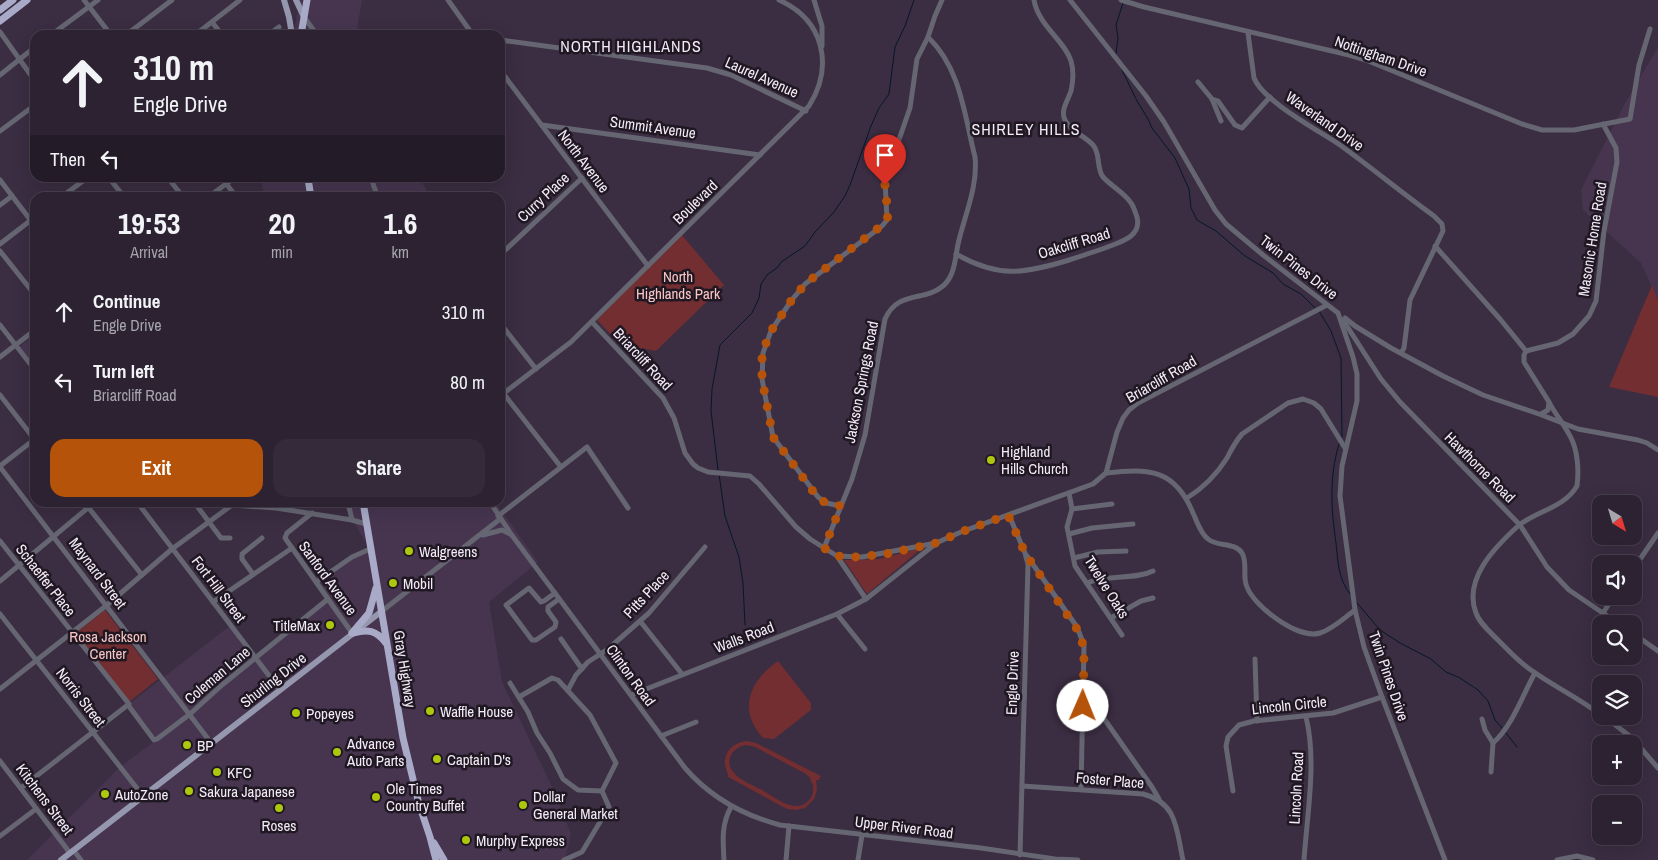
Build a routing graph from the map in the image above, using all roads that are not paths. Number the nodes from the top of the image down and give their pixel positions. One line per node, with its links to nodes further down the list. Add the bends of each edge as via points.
1 (12, 0): 18 (main road); 19 (highway)
2 (25, 0): 18 (highway)
3 (84, 0): 17 (street)
4 (98, 0): 17 (street)
5 (172, 0): 27 (street)
6 (240, 0): 22 (street)
7 (284, 0): 31 (main road)
8 (296, 0): 20 (main road)
9 (307, 0): 20 (highway)
10 (448, 0): 34 (street)
11 (780, 0): 39 (street, Boulevard, via 807,20)
12 (814, 0): 39 (street, via 822,26)
13 (942, 0): 37 (street)
14 (1034, 0): 74 (street, Oakcliff Road, via 1048,30 1071,61 1073,80 1063,112 1065,120 1095,148 1102,176 1130,200 1136,213 1137,227 1131,236 1119,243 1031,269 989,269)
15 (1070, 0): 77 (street, Twin Pines Drive, via 1146,96 1226,224)
16 (1121, 0): 36 (street, Nottingham Drive)
17 (89, 6): 25 (street); 26 (street)
18 (17, 8): 21 (highway)
19 (0, 10)
20 (304, 17): 32 (highway); 33 (street)
21 (0, 21)
22 (212, 22): 28 (street); 29 (street)
23 (279, 27): 30 (street)
24 (1650, 29): 51 (street, Nottingham Drive, via 1630,119)
25 (59, 30)
26 (107, 30)
27 (133, 30)
28 (202, 30)
29 (218, 30)
30 (275, 30)
31 (291, 30)
32 (302, 30)
33 (314, 30)
34 (469, 30)
35 (0, 32): 41 (street)
36 (1248, 33): 46 (street, Waverland Drive, via 1256,84); 51 (street, Nottingham Drive, via 1366,60 1542,130 1564,131)
37 (928, 37): 74 (street, Jackson Springs Road, via 945,57 956,79 976,166); 106 (street, via 917,59 910,108 885,180 887,220 805,284 771,331 762,353 762,379 773,437 818,498)
38 (505, 41): 49 (street, Laurel Avenue, via 708,68 731,75)
39 (822, 46): 49 (street, Boulevard, via 820,83)
40 (30, 51): 41 (street)
41 (20, 59): 42 (street); 43 (street)
42 (30, 74)
43 (0, 75)
44 (505, 77): 52 (street, North Avenue)
45 (1198, 82): 47 (street)
46 (1270, 97): 47 (street, via 1242,128 1235,125 1218,101); 71 (street, Waverland Drive, via 1442,224 1443,231)
47 (1212, 98): 50 (street)
48 (30, 109): 53 (street)
49 (806, 111): 54 (street, Boulevard)
50 (1221, 121)
51 (1603, 124): 84 (street, Masonic Home Road, via 1616,148 1617,162 1604,231 1596,301 1589,316 1573,334)
52 (542, 125): 54 (street, Summit Avenue); 55 (street, North Avenue)
53 (0, 131)
54 (760, 155): 75 (street, Boulevard)
55 (582, 178): 72 (street, Curry Place); 75 (street, North Avenue)
56 (0, 180): 66 (street)
57 (82, 182): 61 (street)
58 (112, 182): 62 (street)
59 (171, 182): 63 (street)
60 (226, 183): 64 (street); 65 (street)
61 (69, 192)
62 (120, 192)
63 (179, 192)
64 (215, 192)
65 (233, 192)
66 (12, 196): 67 (street); 68 (street)
67 (0, 206)
68 (30, 215)
69 (30, 220): 70 (street)
70 (0, 244)
71 (1434, 246): 84 (street); 85 (street, via 1410,300)
72 (505, 250)
73 (0, 251): 76 (street)
74 (956, 254): 106 (street, Jackson Springs Road, via 951,275 944,285 933,292 899,302 885,319 865,435)
75 (648, 266): 79 (street, Boulevard)
76 (30, 289)
77 (1327, 305): 78 (street, Twin Pines Drive); 101 (street, Briarcliff Road, via 1138,403 1122,418)
78 (1338, 313): 85 (street); 97 (street, Twin Pines Drive, via 1357,374 1356,401); 125 (street, Hawthorne Road, via 1400,402)
79 (592, 322): 88 (street, Boulevard); 137 (street, Briarcliff Road, via 663,398 692,464 703,470 746,475 754,479 796,527)
80 (0, 325): 83 (street)
81 (505, 329): 88 (street)
82 (30, 334): 83 (street)
83 (15, 345): 86 (street); 87 (street)
84 (1526, 351): 92 (street, via 1524,362)
85 (1401, 354): 93 (street, via 1483,395)
86 (0, 357)
87 (30, 364)
88 (536, 369): 89 (street, Boulevard)
89 (505, 390)
90 (0, 395): 95 (street)
91 (505, 398): 100 (street)
92 (1549, 402): 93 (street, via 1546,412); 94 (street)
93 (1539, 414): 94 (street)
94 (1564, 425): 98 (street, via 1638,440); 125 (street, via 1576,452 1577,486 1562,502)
95 (30, 434)
96 (30, 444): 99 (street)
97 (1345, 448): 103 (street, via 1321,409 1308,400 1298,399 1242,434 1218,471); 162 (street, Twin Pines Drive, via 1340,496)
98 (1658, 450)
99 (0, 467): 105 (street, Maynard Street)
100 (561, 467): 116 (street, Shurling Drive, via 586,447); 120 (street, Shurling Drive)
101 (1106, 473): 102 (street, Briarcliff Road, via 1093,484); 103 (street, via 1153,472 1173,482)
102 (1070, 493): 117 (street, Twelve Oaks); 119 (street, Briarcliff Road)
103 (1187, 498): 162 (street, via 1205,536 1212,542 1242,552 1247,588 1280,622 1301,632 1317,634)
104 (1112, 504): 117 (street)
105 (30, 506)
106 (841, 506): 137 (street, Jackson Springs Road)
107 (31, 507): 129 (street, Maynard Street)
108 (141, 507): 138 (street, Fort Hill Street)
109 (198, 507): 122 (street)
110 (229, 507): 122 (street)
111 (265, 507): 118 (street)
112 (349, 507): 121 (street)
113 (364, 507): 123 (highway, Gray Highway)
114 (493, 507): 120 (street, Clinton Road)
115 (88, 508): 129 (street); 148 (street)
116 (628, 508)
117 (1072, 509): 128 (street, Twelve Oaks, via 1067,527)
118 (312, 513): 121 (street); 136 (street, Sanford Avenue, via 285,536)
119 (1008, 515): 134 (street, Briarcliff Road); 141 (street, Engle Drive)
120 (499, 517): 127 (street, Clinton Road); 132 (street, Shurling Drive)
121 (352, 520): 123 (street)
122 (208, 522): 130 (street, via 221,538); 138 (street)
123 (366, 524): 139 (highway, Gray Highway)
124 (1133, 524): 128 (street)
125 (1520, 524): 165 (street, Hawthorne Road, via 1544,562 1561,581); 184 (street, via 1484,564 1475,580 1473,595 1480,621)
126 (1658, 533): 143 (street)
127 (511, 534): 132 (street, via 502,530); 153 (street, Clinton Road)
128 (1069, 534): 144 (street, Twelve Oaks)
129 (54, 537): 145 (street); 160 (street, Maynard Street)
130 (230, 538)
131 (262, 538): 147 (street, via 242,554)
132 (476, 538): 163 (street, Shurling Drive)
133 (0, 542): 145 (street, Schaeffer Place)
134 (936, 543): 142 (street, Briarcliff Road, via 862,557); 157 (street, Walls Road)
135 (705, 546): 170 (street, Pitts Place)
136 (292, 548): 147 (street); 150 (street, Sanford Avenue)
137 (824, 548): 142 (street, Briarcliff Road)
138 (172, 549): 148 (street); 158 (street, Fort Hill Street)
139 (370, 549): 150 (street, via 352,557); 152 (highway, Gray Highway)
140 (1126, 551): 144 (street, via 1098,552)
141 (1025, 553): 190 (street, via 1081,635); 213 (street, Engle Drive, via 1028,564)
142 (837, 556): 157 (street)
143 (1642, 556)
144 (1074, 558): 151 (street, Twelve Oaks, via 1075,566)
145 (19, 565): 149 (street); 171 (street, Schaeffer Place)
146 (1153, 571): 151 (street)
147 (253, 574): 158 (street)
148 (142, 575): 160 (street)
149 (0, 581)
150 (316, 582): 155 (street, Sanford Avenue)
151 (1087, 583): 169 (street, Twelve Oaks)
152 (377, 586): 163 (highway, Gray Highway); 172 (highway, via 369,613)
153 (555, 593): 156 (street, Clinton Road); 159 (street)
154 (1153, 598): 169 (street)
155 (328, 599): 172 (street, Sanford Avenue); 180 (street, Coleman Lane)
156 (559, 599): 164 (street, via 548,607); 179 (street, Clinton Road)
157 (866, 600): 167 (street, Walls Road)
158 (213, 602): 180 (street, Fort Hill Street)
159 (541, 602): 164 (street); 164 (street, via 529,588 506,604 534,641 556,625)
160 (107, 605): 171 (street); 198 (street, Maynard Street)
161 (1608, 605): 165 (street)
162 (1355, 610): 194 (street, Twin Pines Drive)
163 (382, 611): 172 (main road, Shurling Drive); 176 (highway, Gray Highway)
164 (548, 611)
165 (1603, 613): 168 (street, Hawthorne Road)
166 (0, 614): 182 (street, Norris Street)
167 (836, 614): 177 (street); 185 (street, Walls Road)
168 (1606, 615)
169 (1111, 618): 173 (street, Twelve Oaks)
170 (640, 621): 179 (street, Pitts Place); 185 (street)
171 (72, 632): 182 (street); 196 (street, Schaeffer Place)
172 (352, 634): 176 (highway, via 371,630); 191 (main road, Shurling Drive)
173 (1122, 635)
174 (561, 639): 183 (street)
175 (1642, 640): 178 (street)
176 (386, 643): 225 (highway, Gray Highway, via 403,738)
177 (865, 650)
178 (1658, 651)
179 (601, 655): 183 (street, Pitts Place); 193 (street, Clinton Road)
180 (256, 658): 191 (street, Fort Hill Street); 198 (street, Coleman Lane)
181 (1256, 659): 201 (street)
182 (36, 660): 188 (street); 204 (street, Norris Street)
183 (582, 669): 192 (street, Pitts Place)
184 (1535, 673): 197 (street); 206 (street, via 1508,723)
185 (682, 674): 193 (street, Walls Road)
186 (0, 678): 188 (street)
187 (510, 683): 195 (street)
188 (5, 685): 189 (street)
189 (0, 689)
190 (1084, 689): 215 (street); 219 (street)
191 (280, 690): 207 (main road, Shurling Drive)
192 (568, 690): 195 (street, via 552,678); 216 (street, via 590,715 616,763)
193 (631, 695): 205 (street, Clinton Road)
194 (1382, 696): 199 (street, Lincoln Circle, via 1344,710); 240 (street, Twin Pines Drive)
195 (519, 697): 216 (street, via 563,779 578,790)
196 (128, 705): 198 (street, Coleman Lane, via 154,740); 204 (street)
197 (1592, 708)
198 (190, 714): 207 (street, Maynard Street)
199 (1306, 717): 201 (street, Lincoln Circle); 239 (street, Lincoln Road, via 1310,733 1310,773)
200 (1482, 719): 206 (street)
201 (1257, 721): 217 (street, Lincoln Circle, via 1239,725 1226,741)
202 (696, 722): 205 (street)
203 (1615, 725): 210 (street, via 1632,738)
204 (93, 733): 214 (street); 218 (street, Norris Street)
205 (661, 736): 220 (street, Clinton Road, via 699,784)
206 (1493, 742): 212 (street)
207 (212, 744): 218 (main road, Shurling Drive)
208 (0, 761): 209 (street, Kitchens Street)
209 (6, 768): 211 (street); 214 (street, Kitchens Street)
210 (1658, 768)
211 (0, 772)
212 (1491, 772)
213 (1022, 786): 215 (street, Foster Place); 227 (street, Engle Drive)
214 (21, 788): 221 (street, Kitchens Street)
215 (1081, 789): 219 (street, Foster Place, via 1143,794)
216 (602, 791): 232 (street, via 609,807 582,852)
217 (1234, 791)
218 (143, 796): 226 (main road, Shurling Drive)
219 (1159, 799): 238 (street, Foster Place, via 1174,819)
220 (731, 807): 222 (street, Upper River Road, via 760,820); 233 (street, via 722,831)
221 (36, 809): 224 (street); 226 (street, Kitchens Street)
222 (789, 826): 223 (street, Upper River Road); 234 (street)
223 (862, 835): 227 (street, Upper River Road); 235 (street)
224 (0, 836)
225 (430, 837): 230 (highway, Gray Highway); 231 (highway, Gray Highway)
226 (72, 852): 228 (main road, Shurling Drive); 229 (street, Kitchens Street)
227 (1020, 855): 236 (street, Upper River Road)
228 (61, 860)
229 (81, 860)
230 (436, 860)
231 (444, 860)
232 (564, 860)
233 (724, 860)
234 (786, 860)
235 (858, 860)
236 (1055, 860): 237 (street, Upper River Road)
237 (1078, 860)
238 (1183, 860)
239 (1304, 860)
240 (1445, 860)
241 (1557, 860): 242 (street, via 1577,856)
242 (1593, 860)

